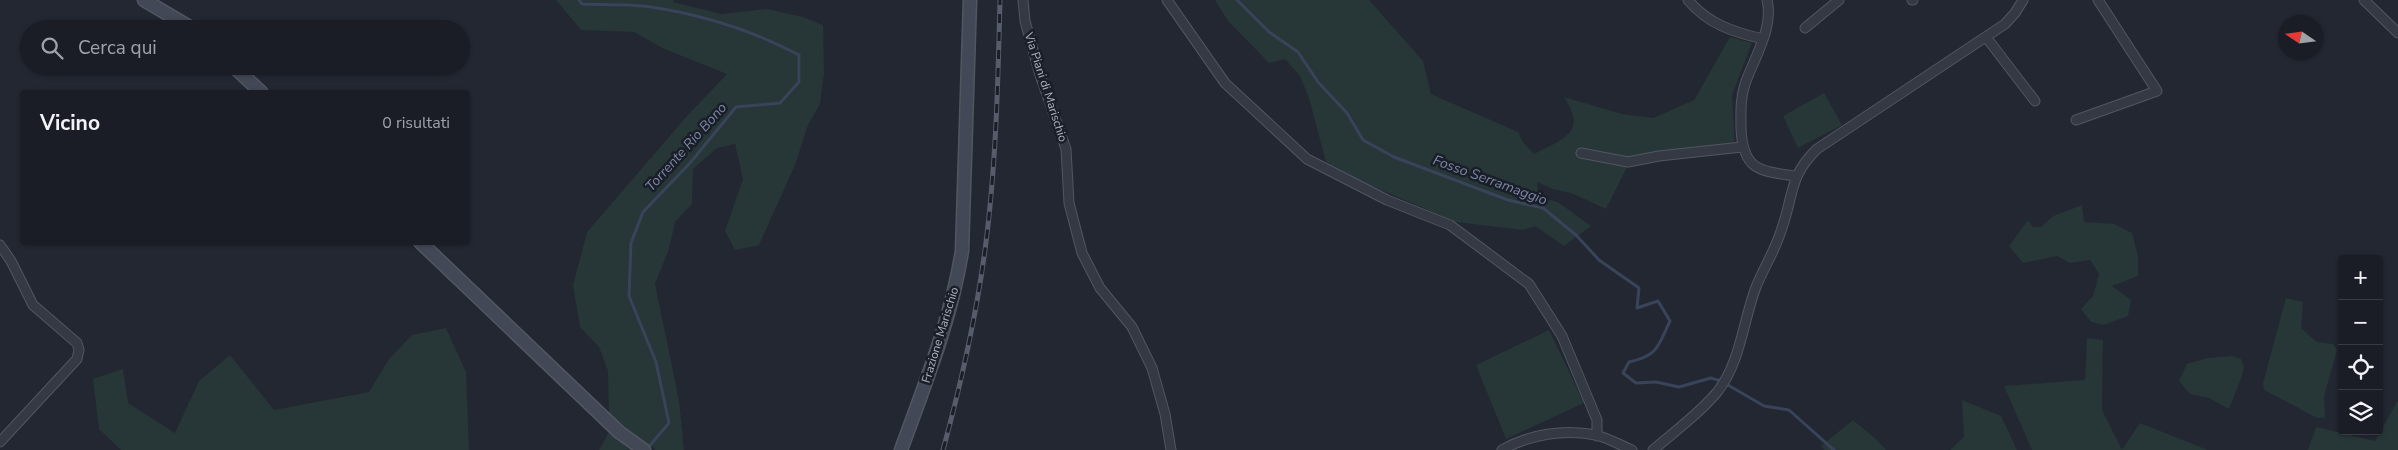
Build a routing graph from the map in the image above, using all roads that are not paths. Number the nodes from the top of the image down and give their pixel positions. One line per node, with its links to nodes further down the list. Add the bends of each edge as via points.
1 (144, 0): 11 (main road)
2 (970, 0): 28 (main road, Frazione Marischio, via 962,251 946,325)
3 (1023, 0): 29 (street, Via Piani di Marischio, via 1025,21 1040,75 1066,148 1069,203 1082,253 1100,288 1132,327 1152,368)
4 (1167, 0): 25 (street, via 1225,83 1307,159 1387,200 1450,225 1529,284 1562,336 1597,420)
5 (1688, 0): 15 (street, via 1710,20 1732,32)
6 (1767, 0): 15 (street, via 1768,19)
7 (1839, 0): 12 (street)
8 (2022, 0): 14 (street, via 2015,14)
9 (2098, 0): 19 (street, via 2157,90)
10 (2364, 0): 13 (street)
11 (178, 20)
12 (1805, 28)
13 (2398, 34)
14 (1986, 37): 18 (street); 22 (street, via 1817,149)
15 (1762, 38): 20 (street, via 1740,105)
16 (243, 75): 17 (main road)
17 (259, 90)
18 (2035, 101)
19 (2076, 120)
20 (1742, 147): 21 (street, via 1628,162); 22 (street, via 1754,166 1764,171)
21 (1581, 152)
22 (1796, 176): 32 (street, via 1783,227 1757,286 1729,372 1700,410)
23 (0, 245): 26 (street, via 33,305 76,343 79,350 77,359)
24 (423, 245): 27 (main road, via 629,440)
25 (1597, 436): 30 (street, via 1556,432 1514,443); 31 (street)
26 (0, 442)
27 (644, 450)
28 (901, 450)
29 (1171, 450)
30 (1502, 450)
31 (1632, 450)
32 (1653, 450)

